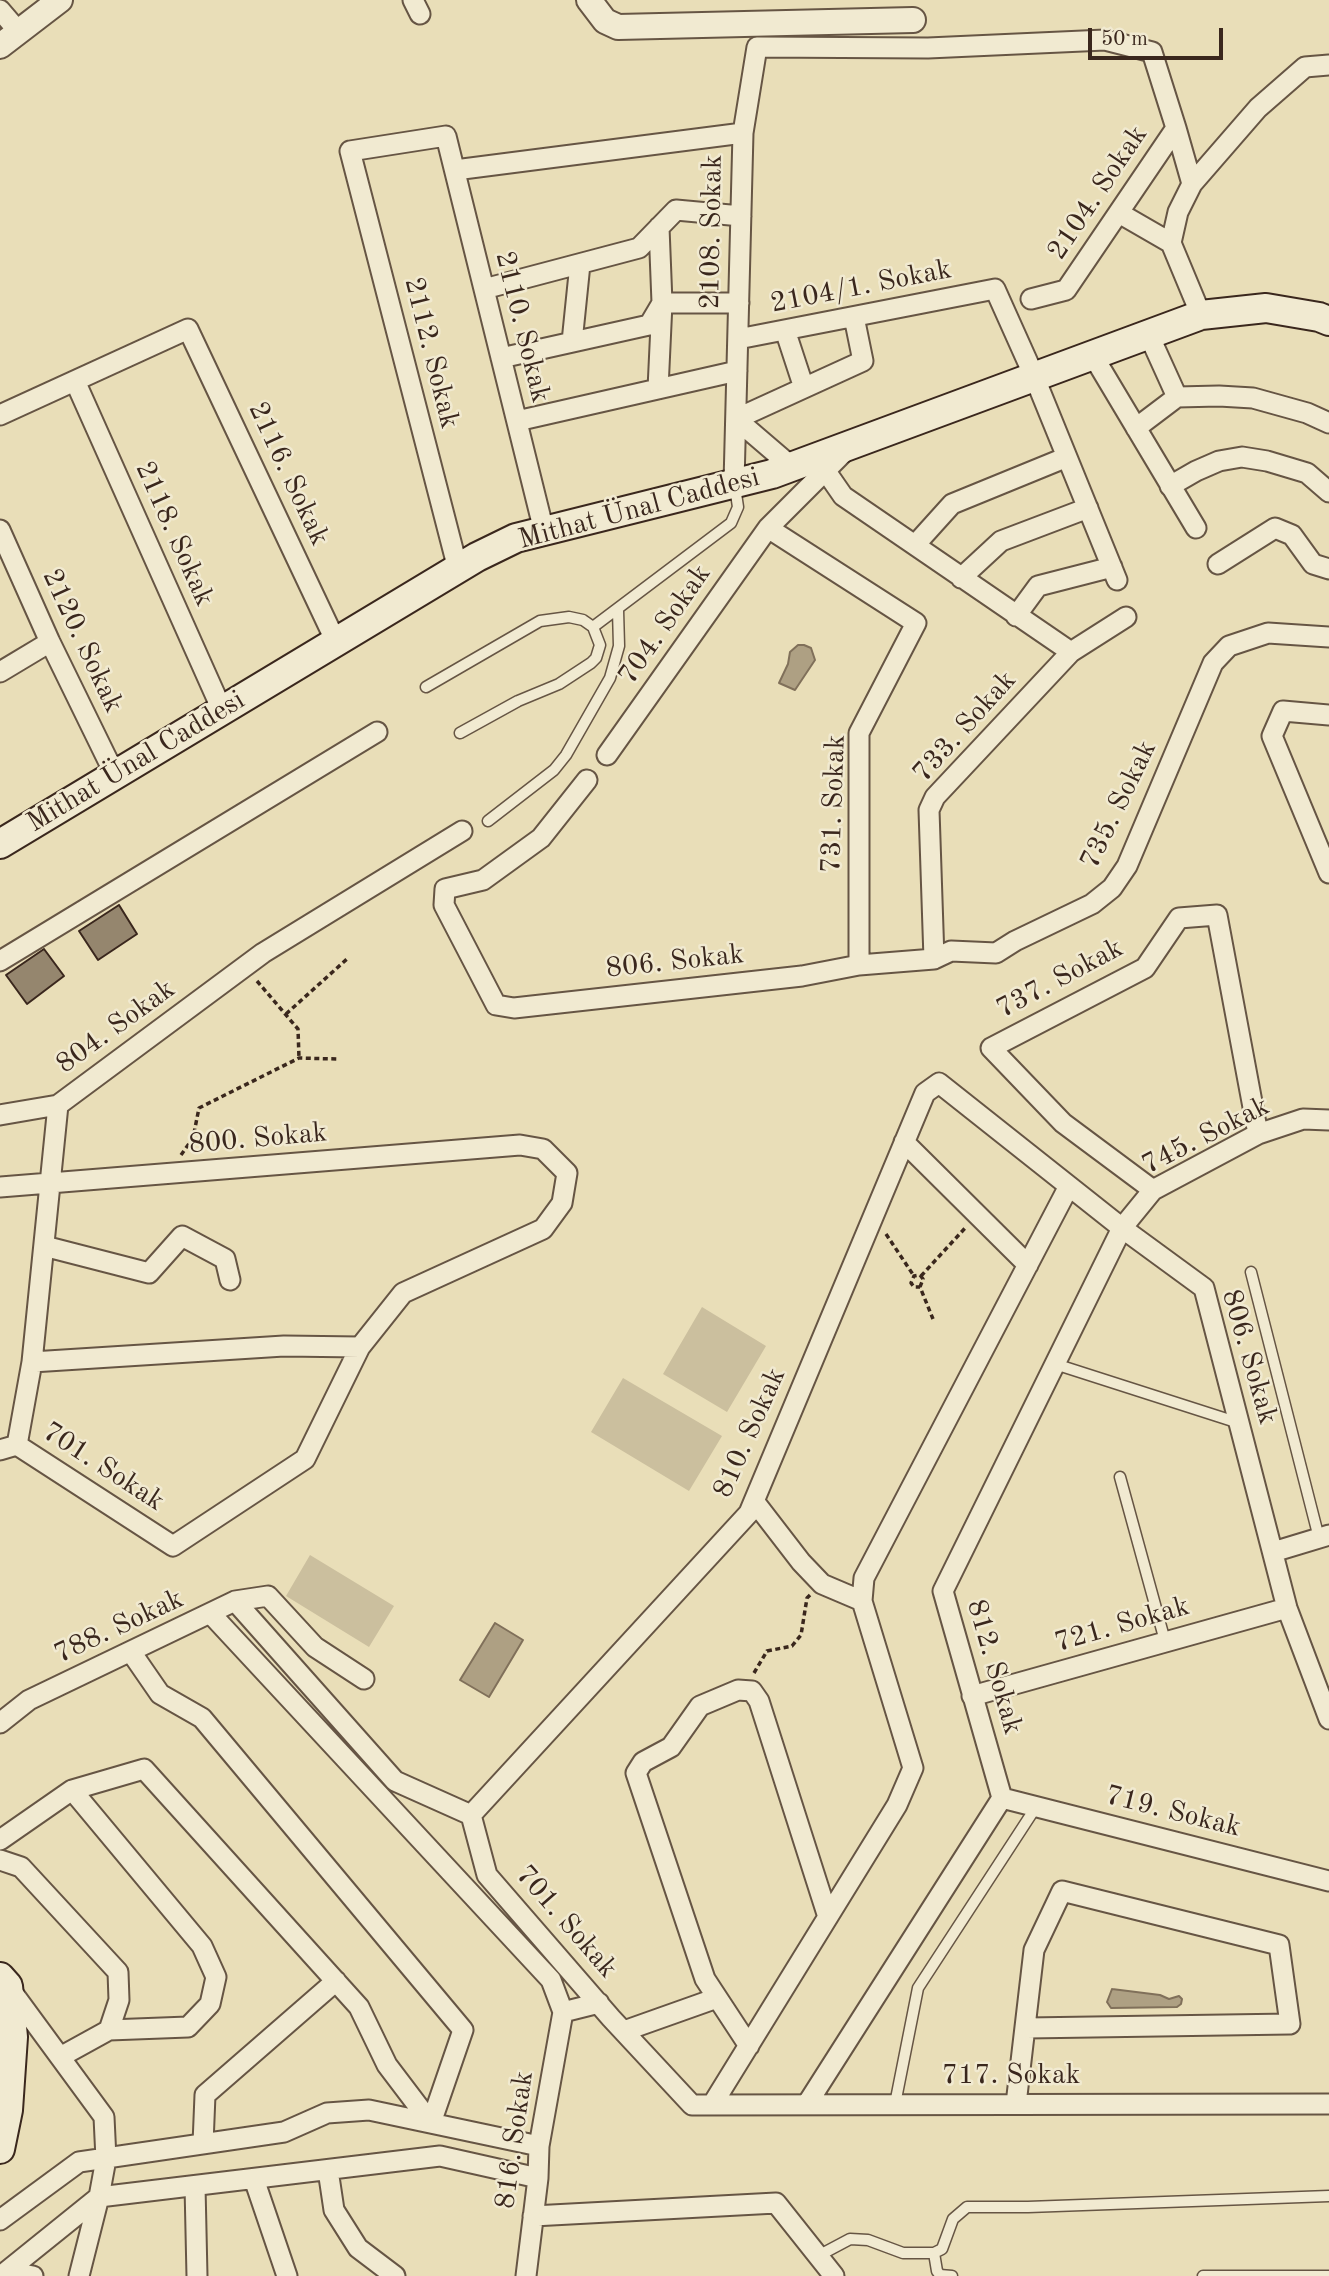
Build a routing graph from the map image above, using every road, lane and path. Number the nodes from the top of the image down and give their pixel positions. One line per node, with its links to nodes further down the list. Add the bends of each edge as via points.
1 (58, 1): 5 (street)
2 (594, 8): 4 (street, via 618,27)
3 (0, 10): 5 (street)
4 (914, 20)
5 (9, 39)
6 (1152, 52): 8 (street, 2104. Sokak); 9 (street, 2108. Sokak, via 1105,40 928,48 757,47)
7 (1329, 65): 12 (street, via 1305,67 1286,83)
8 (1176, 128): 12 (street); 13 (street, 2104. Sokak)
9 (743, 133): 11 (street); 14 (street, 2108. Sokak)
10 (350, 151): 11 (street, 2110. Sokak, via 446,136); 56 (street, 2112. Sokak)
11 (455, 170): 18 (street, 2110. Sokak)
12 (1192, 184): 16 (street, via 1178,212)
13 (1119, 212): 16 (street); 19 (street, 2104. Sokak, via 1066,290)
14 (741, 216): 15 (street, via 676,210); 21 (street, 2108. Sokak)
15 (659, 227): 17 (street, via 639,248); 20 (street)
16 (1171, 243): 22 (street)
17 (580, 264): 18 (street); 28 (street)
18 (484, 289): 30 (street, 2110. Sokak)
19 (1031, 299)
20 (662, 303): 21 (street); 28 (street, via 649,325); 35 (street)
21 (739, 303): 27 (street, 2108. Sokak)
22 (1201, 315): 24 (main road, Mithat Ünal Caddesi, via 1266,308); 26 (main road, Mithat Ünal Caddesi)
23 (854, 317): 25 (street, 2104/1. Sokak); 32 (street, 2104/1. Sokak, via 995,289); 34 (street, via 863,361)
24 (1329, 321)
25 (785, 330): 27 (street, 2104/1. Sokak); 34 (street)
26 (1148, 333): 29 (main road, Mithat Ünal Caddesi); 36 (street)
27 (738, 340): 31 (street, 2108. Sokak)
28 (572, 342): 30 (street)
29 (1092, 354): 32 (main road, Mithat Ünal Caddesi); 41 (street)
30 (501, 358): 39 (street, 2110. Sokak)
31 (737, 371): 35 (street); 38 (street, 2108. Sokak)
32 (1034, 376): 42 (main road, Mithat Ünal Caddesi); 43 (street)
33 (75, 381): 37 (street); 65 (street, 2116. Sokak, via 188,329); 69 (street, 2118. Sokak)
34 (804, 388): 38 (street)
35 (658, 389): 39 (street)
36 (1177, 397): 40 (street, via 1253,398); 41 (street)
37 (0, 415)
38 (736, 419): 44 (street); 46 (street, 2108. Sokak)
39 (517, 421): 53 (street, 2110. Sokak)
40 (1329, 423)
41 (1136, 428): 47 (street)
42 (849, 446): 44 (main road, Mithat Ünal Caddesi); 45 (street, 704. Sokak)
43 (1067, 457): 49 (street); 54 (street, via 952,504)
44 (792, 467): 45 (street); 46 (main road, Mithat Ünal Caddesi)
45 (825, 470): 50 (street, 704. Sokak); 54 (street, via 843,496)
46 (734, 483): 53 (main road, Mithat Ünal Caddesi); 59 (lane, via 738,507 731,523)
47 (1171, 486): 48 (street, via 1219,461 1242,457 1307,473); 51 (street)
48 (1329, 492)
49 (1088, 508): 58 (street, via 1001,541); 60 (street, via 1114,573 1038,586)
50 (768, 528): 73 (street, 704. Sokak); 83 (street, 731. Sokak, via 916,623 859,733)
51 (1196, 528)
52 (0, 530): 64 (street, 2120. Sokak)
53 (544, 531): 56 (main road, Mithat Ünal Caddesi, via 516,538)
54 (915, 545): 58 (street)
55 (1218, 564): 57 (street, via 1275,528 1292,535 1313,564)
56 (458, 569): 65 (main road, Mithat Ünal Caddesi)
57 (1329, 569)
58 (961, 578): 60 (street)
59 (618, 610): 62 (lane); 76 (lane, via 619,646 610,678 566,755 554,771)
60 (1016, 616): 66 (street)
61 (1126, 617): 66 (street, 733. Sokak)
62 (593, 627): 68 (lane, via 569,617 540,621); 72 (lane, via 600,645 591,663)
63 (1329, 637): 81 (street, 735. Sokak, via 1268,633 1228,646 1213,663 1127,866 1112,888 1092,904 996,953 951,951)
64 (50, 642): 67 (street); 74 (street, 2120. Sokak)
65 (336, 642): 69 (main road, Mithat Ünal Caddesi)
66 (1071, 652): 81 (street, 733. Sokak, via 935,797 929,810)
67 (0, 672)
68 (426, 687)
69 (222, 710): 74 (main road, Mithat Ünal Caddesi)
70 (1329, 715): 79 (street, via 1283,711 1272,736)
71 (377, 732): 82 (street)
72 (460, 733)
73 (607, 755)
74 (115, 775): 78 (main road, Mithat Ünal Caddesi)
75 (587, 780): 83 (street, 806. Sokak, via 541,838 483,880 445,889 444,905 496,1005 514,1008 802,976)
76 (488, 821)
77 (462, 831): 84 (street, 804. Sokak)
78 (0, 844)
79 (1329, 873)
80 (346, 959): 85 (path)
81 (934, 959): 83 (street, 735. Sokak)
82 (0, 961)
83 (859, 965)
84 (244, 967): 85 (path); 89 (street, 804. Sokak)
85 (285, 1014): 86 (path, via 298,1029)
86 (299, 1058): 87 (path); 94 (path, via 199,1108 193,1138)
87 (337, 1059)
88 (939, 1083): 93 (street, 810. Sokak, via 925,1093); 96 (street, 806. Sokak)
89 (58, 1105): 90 (street); 95 (street, 804. Sokak)
90 (0, 1115)
91 (1329, 1120): 92 (street, 745. Sokak, via 1303,1119)
92 (1258, 1135): 98 (street, 745. Sokak); 98 (street, 737. Sokak, via 1217,915 1179,918 1145,968 991,1048 1062,1123)
93 (904, 1142): 99 (street, 810. Sokak); 100 (street)
94 (169, 1174): 95 (street, 800. Sokak); 110 (street, 800. Sokak, via 520,1145 543,1149 568,1173 562,1203 543,1229 403,1293)
95 (50, 1184): 97 (street, 800. Sokak); 102 (street, 804. Sokak)
96 (1069, 1186): 101 (street, 806. Sokak); 103 (street)
97 (0, 1187)
98 (1153, 1190): 101 (street, 745. Sokak)
99 (874, 1215): 105 (path); 116 (street, 810. Sokak)
100 (978, 1215): 103 (street); 106 (path)
101 (1122, 1228): 112 (street, 812. Sokak); 113 (street, 806. Sokak, via 1204,1288)
102 (44, 1246): 107 (street, via 149,1273 181,1236 225,1259); 111 (street, 804. Sokak)
103 (1028, 1265): 121 (street, via 864,1578)
104 (1251, 1272): 117 (lane)
105 (914, 1276): 106 (path); 108 (path, via 911,1283)
106 (921, 1276): 108 (path)
107 (230, 1280)
108 (920, 1287): 109 (path)
109 (933, 1319)
110 (360, 1347): 111 (street, via 284,1346); 114 (street, 701. Sokak, via 305,1459 173,1546)
111 (32, 1362): 114 (street, 804. Sokak)
112 (1055, 1364): 113 (lane); 128 (street, 812. Sokak, via 943,1591)
113 (1239, 1423): 118 (street, 806. Sokak)
114 (8, 1448)
115 (1120, 1477): 124 (lane)
116 (754, 1501): 119 (street); 134 (street, 810. Sokak, via 749,1513)
117 (1324, 1536): 118 (street)
118 (1273, 1552): 122 (street, 806. Sokak)
119 (822, 1584): 121 (street); 127 (path, via 807,1598 801,1635 792,1646 767,1651)
120 (235, 1601): 123 (street, 788. Sokak); 126 (street, 788. Sokak, via 268,1596 315,1647); 134 (street, via 395,1781)
121 (862, 1601): 138 (street, via 913,1768 897,1805)
122 (1287, 1608): 124 (street, 721. Sokak); 129 (street, 806. Sokak)
123 (211, 1614): 125 (street, 788. Sokak); 143 (street, 701. Sokak, via 551,1980)
124 (1165, 1641): 128 (street, 721. Sokak)
125 (131, 1652): 130 (street, 788. Sokak, via 29,1700); 155 (street, via 160,1694 202,1718 463,2031)
126 (365, 1679)
127 (746, 1691): 138 (street, via 752,1691 759,1701); 141 (street, via 700,1706 671,1747 643,1762 636,1773 705,1979)
128 (972, 1696): 132 (street, 812. Sokak)
129 (1327, 1708)
130 (0, 1723)
131 (72, 1790): 135 (street); 139 (street, via 144,1769); 145 (street, via 202,1946 216,1977 210,2004 188,2027)
132 (1002, 1798): 133 (street, 719. Sokak); 149 (street)
133 (1036, 1806): 137 (street, 719. Sokak); 150 (lane, via 918,1988)
134 (471, 1815): 142 (street, 701. Sokak, via 487,1875)
135 (0, 1840)
136 (0, 1860): 145 (street, via 21,1867 118,1972 119,2000)
137 (1329, 1881)
138 (828, 1917): 147 (street)
139 (336, 1981): 155 (street, via 359,2007 387,2065); 156 (street, via 205,2095)
140 (4, 1982): 148 (street); 158 (main road, via 13,2037 8,2110)
141 (717, 1998): 146 (street); 147 (street)
142 (599, 2003): 143 (street); 146 (street, 701. Sokak)
143 (563, 2012): 157 (street, 816. Sokak)
144 (1027, 2028): 144 (street, via 1034,1950 1062,1891 1279,1945 1290,2024); 151 (street)
145 (108, 2030): 148 (street)
146 (624, 2031): 153 (street, 701. Sokak)
147 (749, 2046): 154 (street)
148 (60, 2057): 159 (street, via 104,2117)
149 (807, 2104): 150 (street, 717. Sokak); 154 (street, 717. Sokak)
150 (895, 2104): 151 (street, 717. Sokak)
151 (1016, 2104): 152 (street, 717. Sokak)
152 (1329, 2104)
153 (692, 2105): 154 (street, 717. Sokak)
154 (712, 2105)
155 (431, 2123): 156 (street, via 369,2110 327,2113 285,2132); 157 (street)
156 (203, 2144): 159 (street)
157 (539, 2146): 161 (street, 816. Sokak)
158 (0, 2148)
159 (106, 2159): 165 (street); 167 (street, via 79,2162)
160 (328, 2170): 161 (street, via 440,2157); 162 (street); 175 (street, via 334,2210 358,2248)
161 (538, 2178): 166 (street, 816. Sokak)
162 (254, 2179): 163 (street); 174 (street)
163 (195, 2186): 165 (street); 173 (street)
164 (1329, 2196): 168 (lane, via 967,2207 953,2219 942,2249)
165 (99, 2197): 170 (street); 172 (street)
166 (533, 2216): 169 (street, via 776,2203); 176 (street, 816. Sokak)
167 (0, 2220)
168 (934, 2253): 169 (lane, via 903,2253 869,2240 850,2239); 178 (lane, via 937,2272)
169 (818, 2256): 177 (street)
170 (4, 2274): 171 (street)
171 (33, 2276)
172 (79, 2276)
173 (197, 2276)
174 (287, 2276)
175 (395, 2276)
176 (526, 2276)
177 (834, 2276)
178 (945, 2276): 179 (lane)
179 (953, 2276)
180 (1203, 2276): 181 (lane)
181 (1329, 2276)

